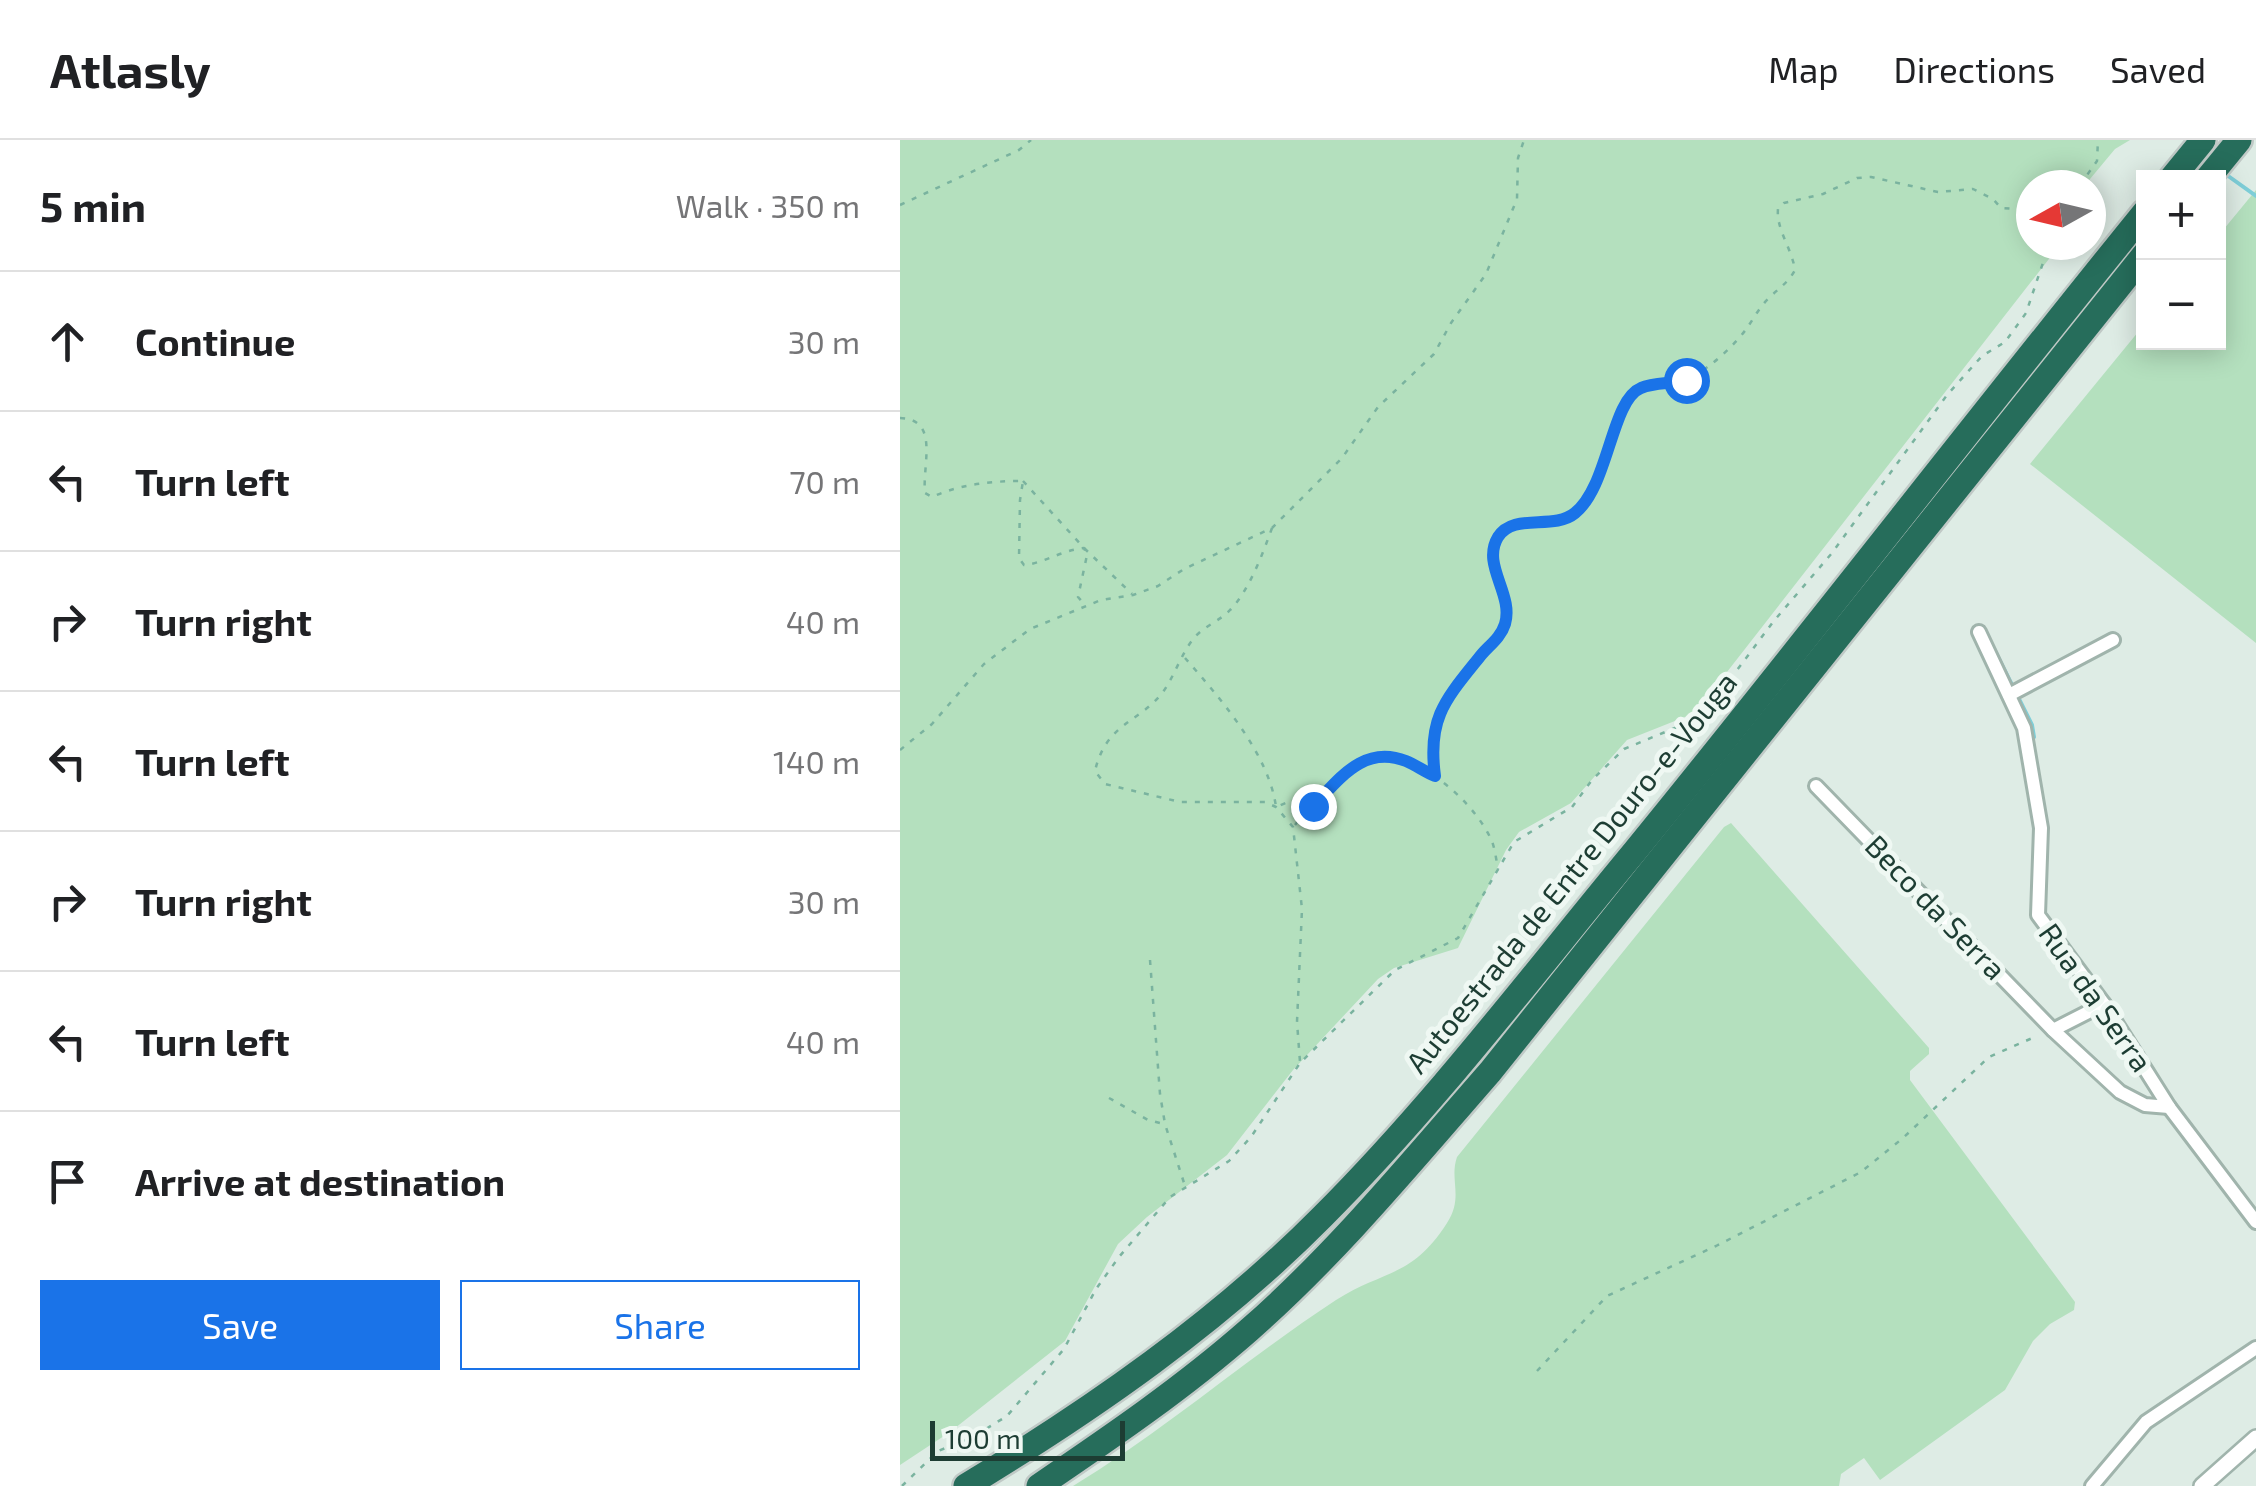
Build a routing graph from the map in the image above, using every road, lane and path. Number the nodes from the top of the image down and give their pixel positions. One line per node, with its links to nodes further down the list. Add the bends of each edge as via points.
1 (1031, 140): 9 (path)
2 (1524, 140): 16 (path, via 1517,199 1486,274 1434,354)
3 (2098, 140): 6 (path)
4 (2202, 140): 7 (highway)
5 (2239, 140): 8 (highway)
6 (2091, 170)
7 (2178, 170)
8 (2215, 170)
9 (900, 205)
10 (2016, 209): 25 (path, via 2001,208 1973,189 1938,192 1871,177 1784,203 1777,219 1795,270 1784,287 1705,368 1686,380 1639,388 1627,398 1598,482 1574,514 1505,528 1496,540 1492,553 1506,619 1436,719)
11 (2136, 223): 44 (highway, Autoestrada de Entre Douro-e-Vouga, via 1658,823 1436,1092 1323,1216 1211,1318 1082,1413)
12 (2044, 260): 30 (path, via 2026,314 2005,342 1982,356 1947,395 1710,705 1687,723 1624,749 1572,807 1514,842)
13 (2140, 260): 45 (highway, Autoestrada de Entre Douro-e-Vouga, via 1490,1072 1404,1170 1252,1328)
14 (900, 418): 15 (path, via 914,418 927,436 924,493 932,498 993,480)
15 (1023, 481): 17 (path); 17 (path, via 1018,549 1024,566)
16 (1272, 528): 18 (path); 22 (path, via 1262,559 1230,611 1208,624)
17 (1084, 548): 18 (path); 19 (path, via 1078,597)
18 (1133, 595): 19 (path)
19 (1086, 606): 24 (path, via 1030,630 984,664)
20 (1980, 632): 23 (street, Rua da Serra)
21 (2113, 640): 23 (street)
22 (1184, 657): 28 (path, via 1241,730 1270,779); 28 (path, via 1162,694 1124,722 1094,772 1105,784 1180,802)
23 (2009, 695): 32 (street, Rua da Serra, via 2024,728 2042,828 2038,914)
24 (900, 750)
25 (1435, 776): 26 (path, via 1408,762 1374,758); 30 (path, via 1490,836)
26 (1334, 782): 28 (path); 29 (path)
27 (1816, 786): 33 (street, Beco da Serra)
28 (1276, 807): 29 (path)
29 (1293, 827): 34 (path, via 1302,909)
30 (1498, 870): 34 (path, via 1458,938 1395,970)
31 (1150, 960): 37 (path)
32 (2104, 1004): 33 (street); 36 (street, Rua da Serra)
33 (2053, 1030): 36 (street, Beco da Serra, via 2120,1092 2145,1105); 41 (path, via 1989,1057 1860,1172 1607,1296)
34 (1300, 1064): 38 (path, via 1229,1161)
35 (1110, 1098): 37 (path)
36 (2169, 1107): 39 (street, Rua da Serra)
37 (1165, 1124): 38 (path)
38 (1186, 1187): 43 (path, via 1118,1257 1064,1349 1006,1416 938,1451)
39 (2256, 1222)
40 (2256, 1348): 46 (street, via 2146,1422)
41 (1537, 1372)
42 (2256, 1438): 47 (street)
43 (902, 1486)
44 (966, 1486)
45 (1039, 1486)
46 (2092, 1486)
47 (2202, 1486)

